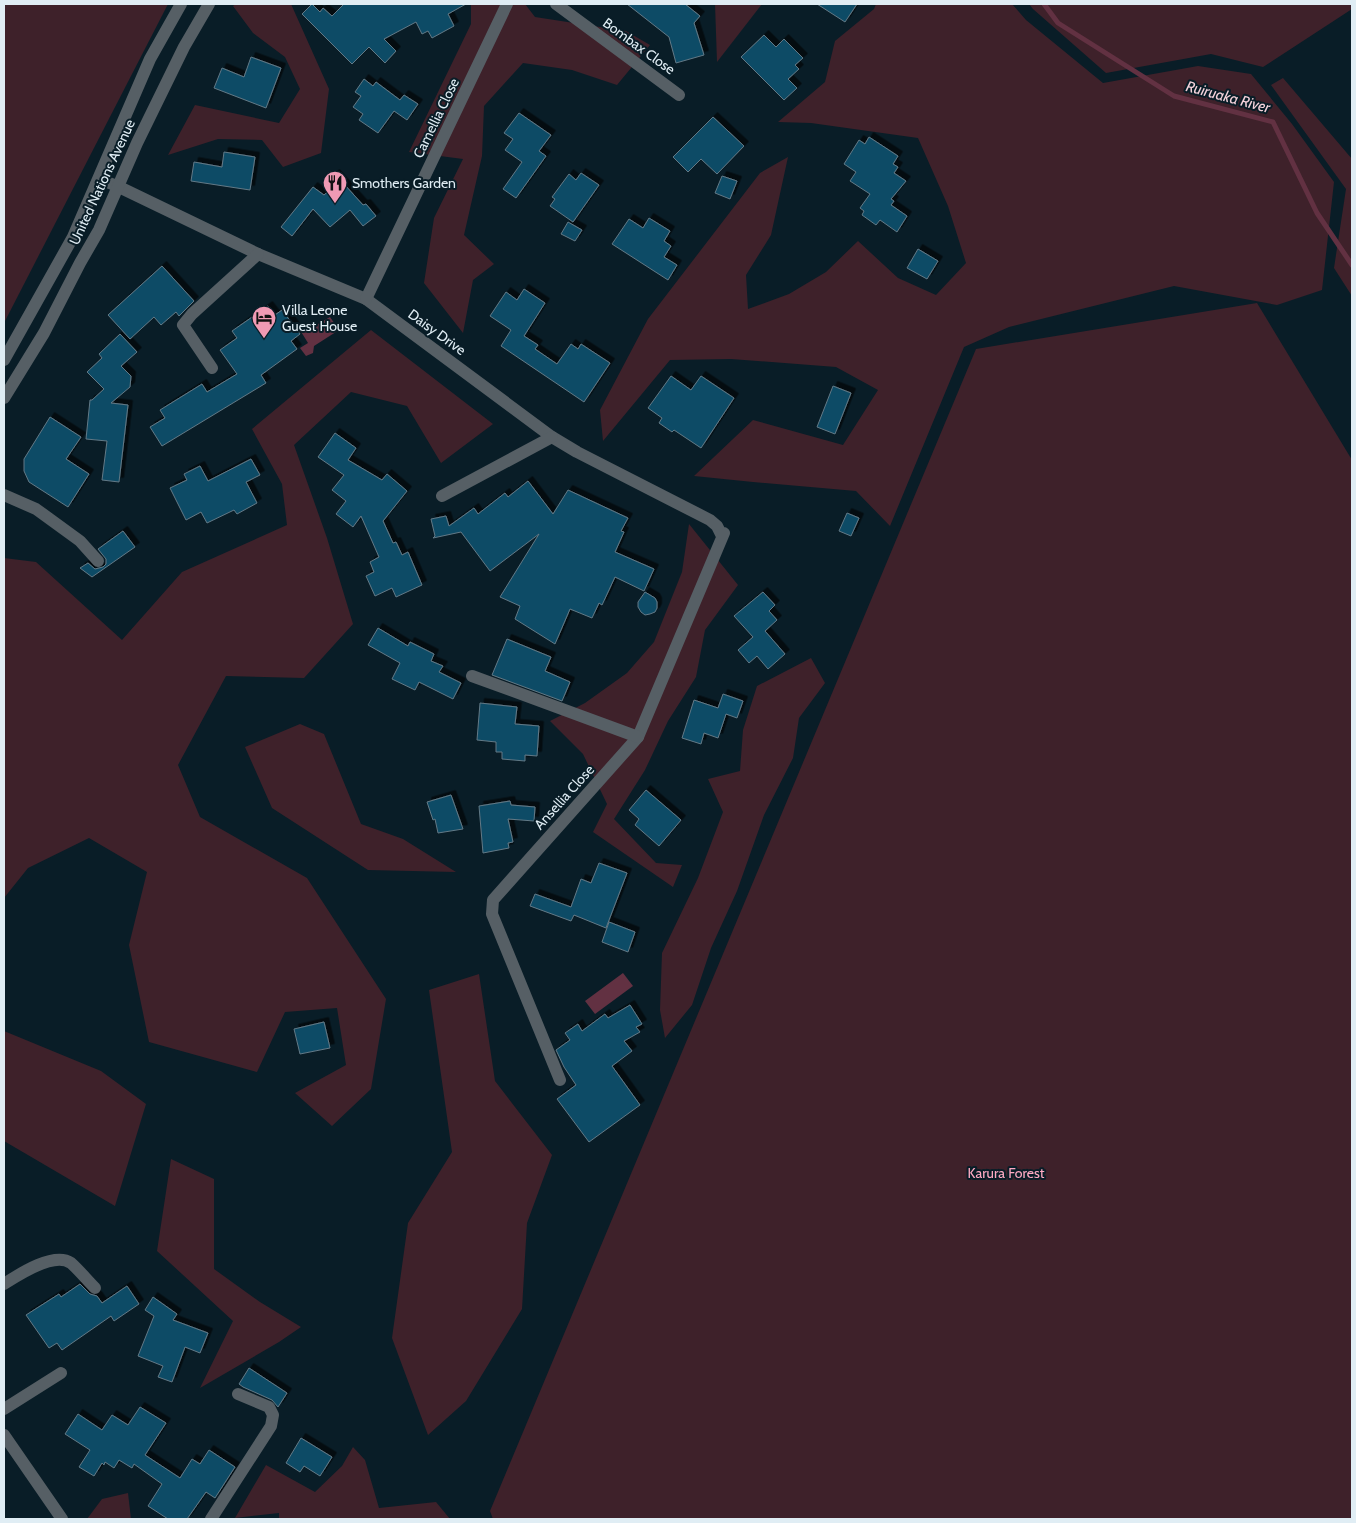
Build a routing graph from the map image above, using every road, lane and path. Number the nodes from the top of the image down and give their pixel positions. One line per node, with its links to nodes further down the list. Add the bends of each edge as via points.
1 (181, 4): 6 (street, United Nations Avenue, via 150,59)
2 (209, 4): 7 (street, United Nations Avenue, via 184,47)
3 (508, 4): 9 (street, Camellia Close)
4 (556, 4): 5 (street, Bombax Close)
5 (679, 95)
6 (99, 179): 7 (street, Daisy Drive); 10 (street, United Nations Avenue, via 73,237)
7 (117, 186): 8 (street, Daisy Drive); 12 (street, United Nations Avenue, via 99,230 44,333)
8 (258, 254): 9 (street, Daisy Drive); 11 (street, via 183,325)
9 (366, 299): 13 (street, Daisy Drive)
10 (4, 360)
11 (212, 368)
12 (5, 394)
13 (552, 437): 15 (street); 16 (street, Daisy Drive, via 710,520)
14 (4, 495): 17 (street, via 36,509 80,541)
15 (442, 496)
16 (721, 534): 19 (street, Ansellia Close, via 724,533)
17 (98, 561)
18 (472, 676): 19 (street)
19 (638, 737): 20 (street, Ansellia Close, via 493,900 492,914)
20 (560, 1080)
21 (4, 1284): 22 (street, via 53,1259 69,1262)
22 (95, 1288)
23 (61, 1373): 25 (street)
24 (238, 1394): 28 (street, via 269,1408 273,1415 271,1426)
25 (4, 1410)
26 (4, 1435): 27 (street)
27 (62, 1519)
28 (211, 1519)

